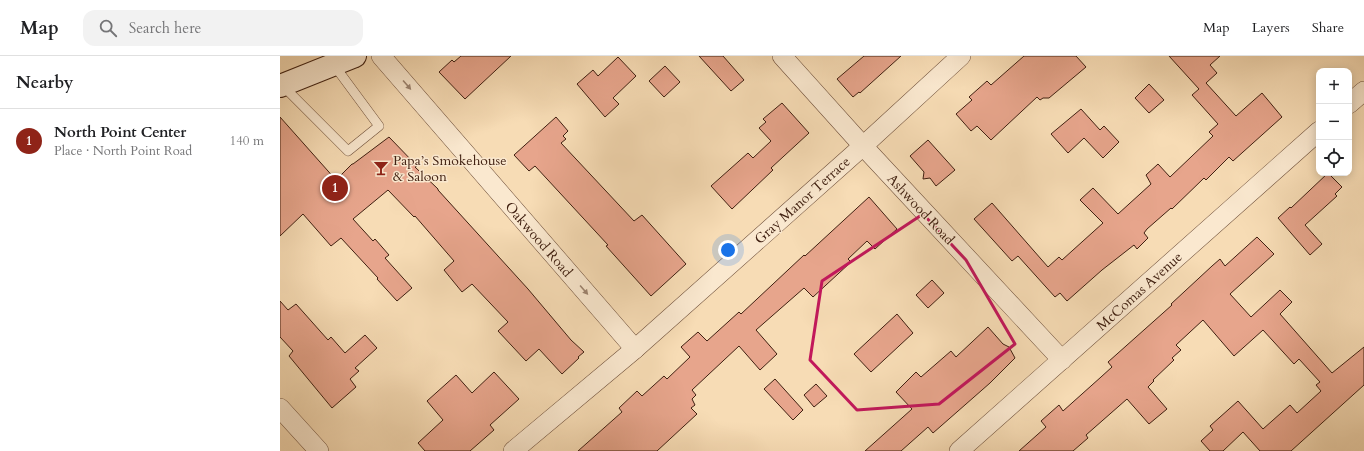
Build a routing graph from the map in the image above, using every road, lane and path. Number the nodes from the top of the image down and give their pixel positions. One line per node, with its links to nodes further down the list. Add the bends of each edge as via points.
1 (355, 56): 5 (street)
2 (381, 56): 11 (street, Oakwood Road, one-way to 11)
3 (782, 56): 10 (street, Ashwood Road)
4 (961, 56): 10 (street, Gray Manor Terrace)
5 (331, 60): 6 (street); 6 (lane, via 379,126 348,151)
6 (281, 83)
7 (1364, 91): 8 (street)
8 (1352, 101)
9 (1316, 134): 12 (street, McComas Avenue)
10 (862, 146): 11 (street, Gray Manor Terrace); 12 (street, Ashwood Road)
11 (635, 349): 15 (street, Gray Manor Terrace)
12 (1062, 360): 16 (street, McComas Avenue)
13 (280, 408): 14 (street)
14 (320, 451)
15 (513, 451)
16 (959, 451)

